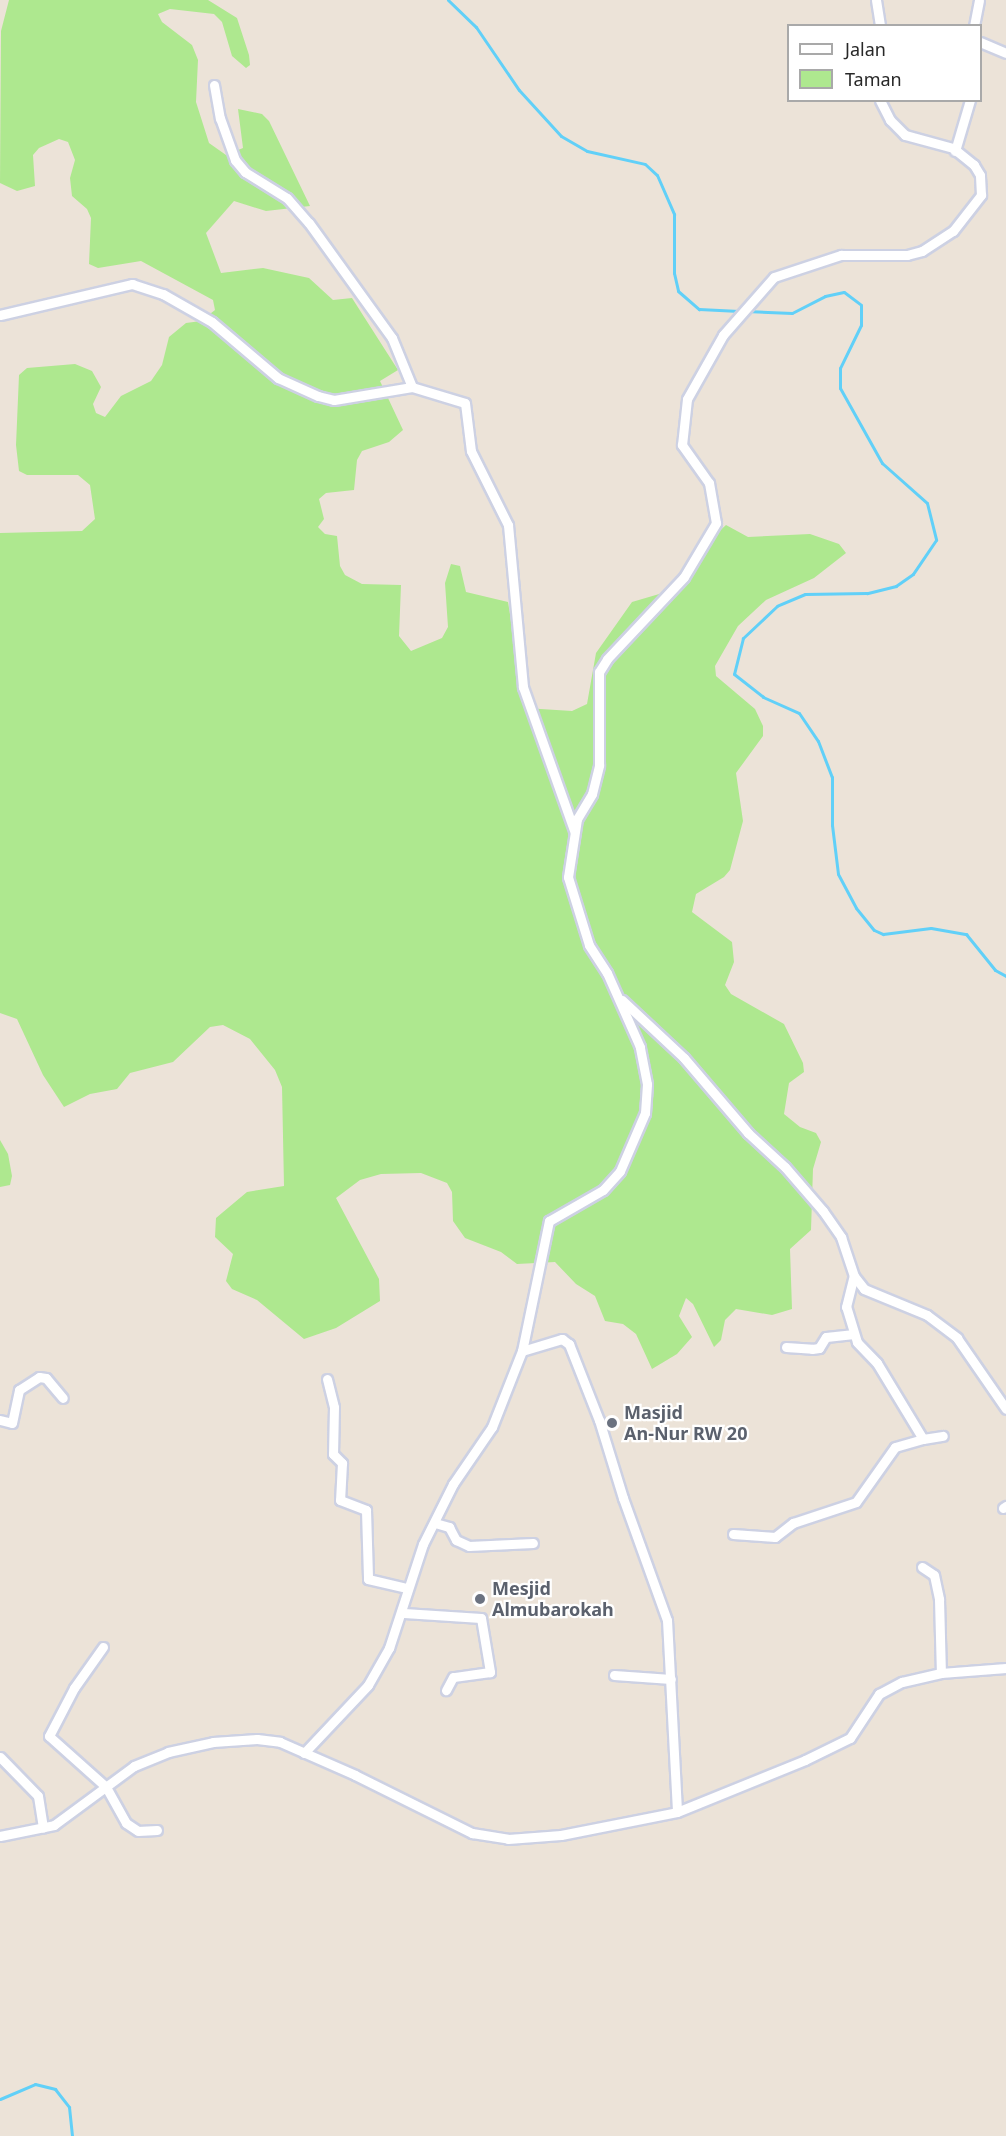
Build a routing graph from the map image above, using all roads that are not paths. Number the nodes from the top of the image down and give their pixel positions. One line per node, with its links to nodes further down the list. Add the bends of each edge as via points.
1 (876, 0): 3 (street)
2 (979, 0): 4 (street)
3 (880, 24)
4 (974, 24)
5 (982, 42): 6 (street)
6 (1006, 53)
7 (214, 85): 12 (street, via 220,118 235,160 245,172 287,198 309,223 392,338)
8 (881, 102): 10 (street, via 890,120 905,135)
9 (969, 102): 10 (street)
10 (955, 151): 13 (street, via 980,175 981,195 953,231 938,243 907,255 861,253 821,259 774,277 723,335 695,381 681,429 687,456 709,483 716,523 684,577 599,672 599,765 592,794 577,819)
11 (0, 315): 12 (street, via 132,284 164,294 213,322 278,378 318,396 334,400)
12 (412, 387): 13 (street, via 460,399 466,406 465,430 471,451 508,525 523,687)
13 (576, 835): 14 (street, via 568,877 589,945)
14 (619, 997): 15 (street, via 684,1058 748,1133 823,1211 841,1237); 18 (street, via 640,1047 647,1083 645,1113 620,1171 603,1190 549,1221)
15 (854, 1276): 16 (street, via 846,1307); 21 (street, via 870,1293 927,1315 957,1338)
16 (854, 1334): 17 (street, via 825,1337 817,1348); 24 (street, via 880,1368)
17 (786, 1347)
18 (522, 1351): 25 (street, via 492,1427 449,1490); 35 (street, via 562,1339 569,1344 667,1620)
19 (327, 1379): 29 (street, via 334,1407 333,1454 342,1462 340,1500 366,1510 368,1579)
20 (63, 1398): 22 (street, via 46,1378 39,1377 19,1390 12,1423)
21 (1006, 1408)
22 (0, 1420)
23 (943, 1436): 24 (street)
24 (923, 1439): 26 (street, via 895,1447 856,1502 793,1523 775,1537)
25 (435, 1523): 27 (street, via 449,1527 456,1540 469,1546); 29 (street)
26 (733, 1534)
27 (533, 1543)
28 (922, 1567): 33 (street, via 934,1575 939,1599)
29 (406, 1588): 30 (street)
30 (404, 1613): 36 (street, via 481,1618 490,1672 453,1677); 37 (street, via 368,1685)
31 (103, 1647): 39 (street, via 74,1688 49,1735)
32 (1006, 1668): 33 (street)
33 (941, 1673): 40 (street, via 902,1682 879,1694 850,1738)
34 (614, 1675): 35 (street)
35 (671, 1679): 40 (street, via 668,1695)
36 (446, 1690)
37 (304, 1753): 39 (street, via 280,1742 257,1739 189,1746 134,1766); 40 (street, via 485,1837 561,1835)
38 (0, 1757): 41 (street, via 34,1790)
39 (106, 1787): 41 (street, via 65,1819); 42 (street, via 126,1822 138,1831)
40 (676, 1812)
41 (43, 1828): 43 (street)
42 (157, 1830)
43 (0, 1836)

